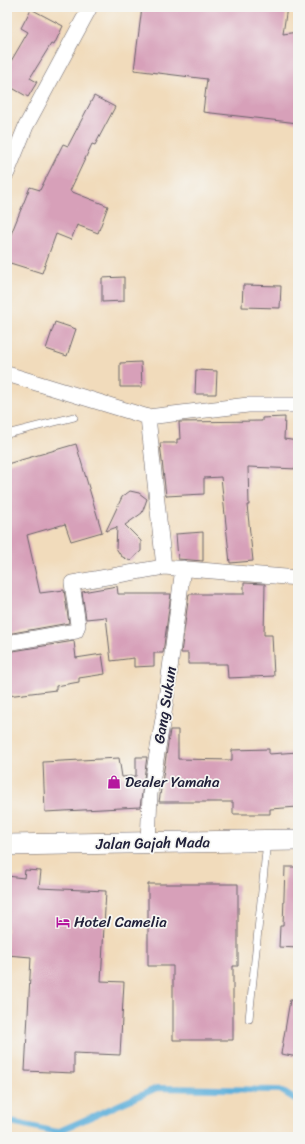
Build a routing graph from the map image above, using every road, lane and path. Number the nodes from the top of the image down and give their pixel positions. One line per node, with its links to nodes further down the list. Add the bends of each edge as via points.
1 (90, 7): 2 (street, via 26,126)
2 (7, 173)
3 (7, 374): 5 (street)
4 (298, 406): 5 (street, via 248,405)
5 (148, 417): 8 (street)
6 (74, 418): 7 (lane)
7 (7, 434)
8 (164, 567): 9 (street); 11 (street, via 72,583 78,625 76,631)
9 (183, 568): 10 (street); 14 (street, Gang Sukun, via 165,708 150,794)
10 (298, 578)
11 (7, 643)
12 (298, 840): 13 (main road, Jalan Gajah Mada)
13 (267, 841): 14 (main road, Jalan Gajah Mada); 16 (lane)
14 (148, 843): 15 (main road, Jalan Gajah Mada)
15 (7, 845)
16 (249, 1019)

